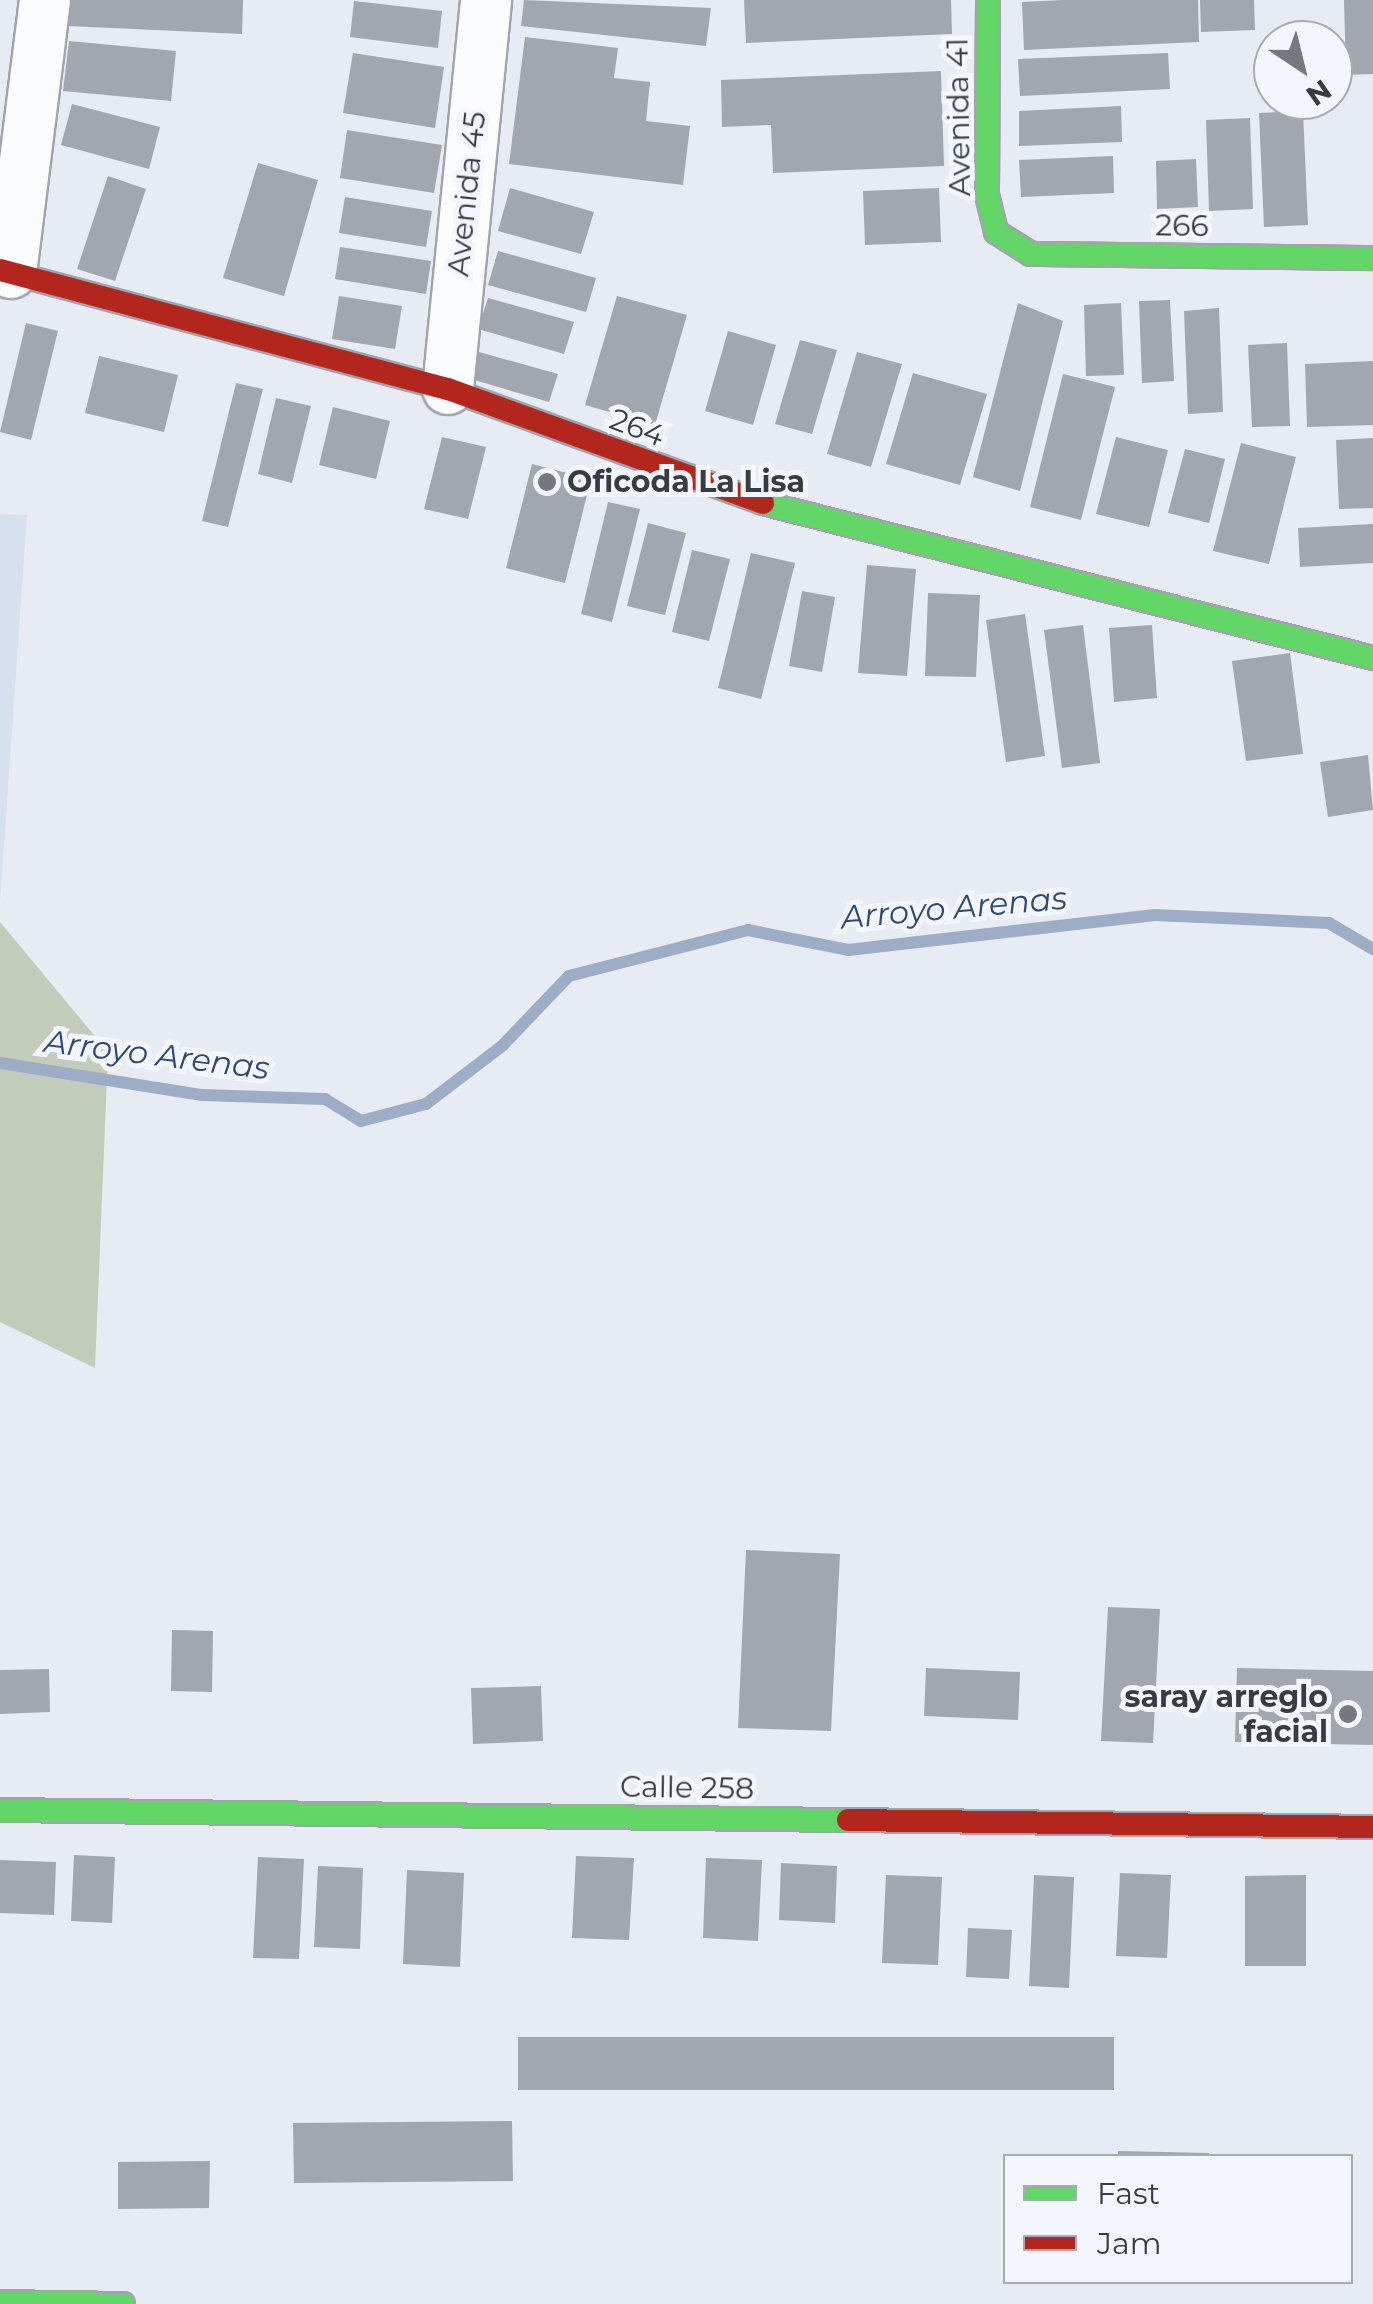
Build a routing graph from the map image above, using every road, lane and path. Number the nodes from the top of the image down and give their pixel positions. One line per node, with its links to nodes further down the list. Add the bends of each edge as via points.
1 (45, 0): 6 (street)
2 (486, 0): 7 (street, Avenida 45)
3 (988, 0): 4 (street, Avenida 41, via 986,196)
4 (996, 232): 5 (street, 266, via 1032,254)
5 (1373, 258)
6 (6, 271): 7 (street, 264)
7 (448, 389): 8 (street, 264, via 735,496)
8 (1373, 658)
9 (0, 1810): 10 (street, Calle 258)
10 (1373, 1827)
11 (0, 2302): 12 (street)
12 (123, 2304)

